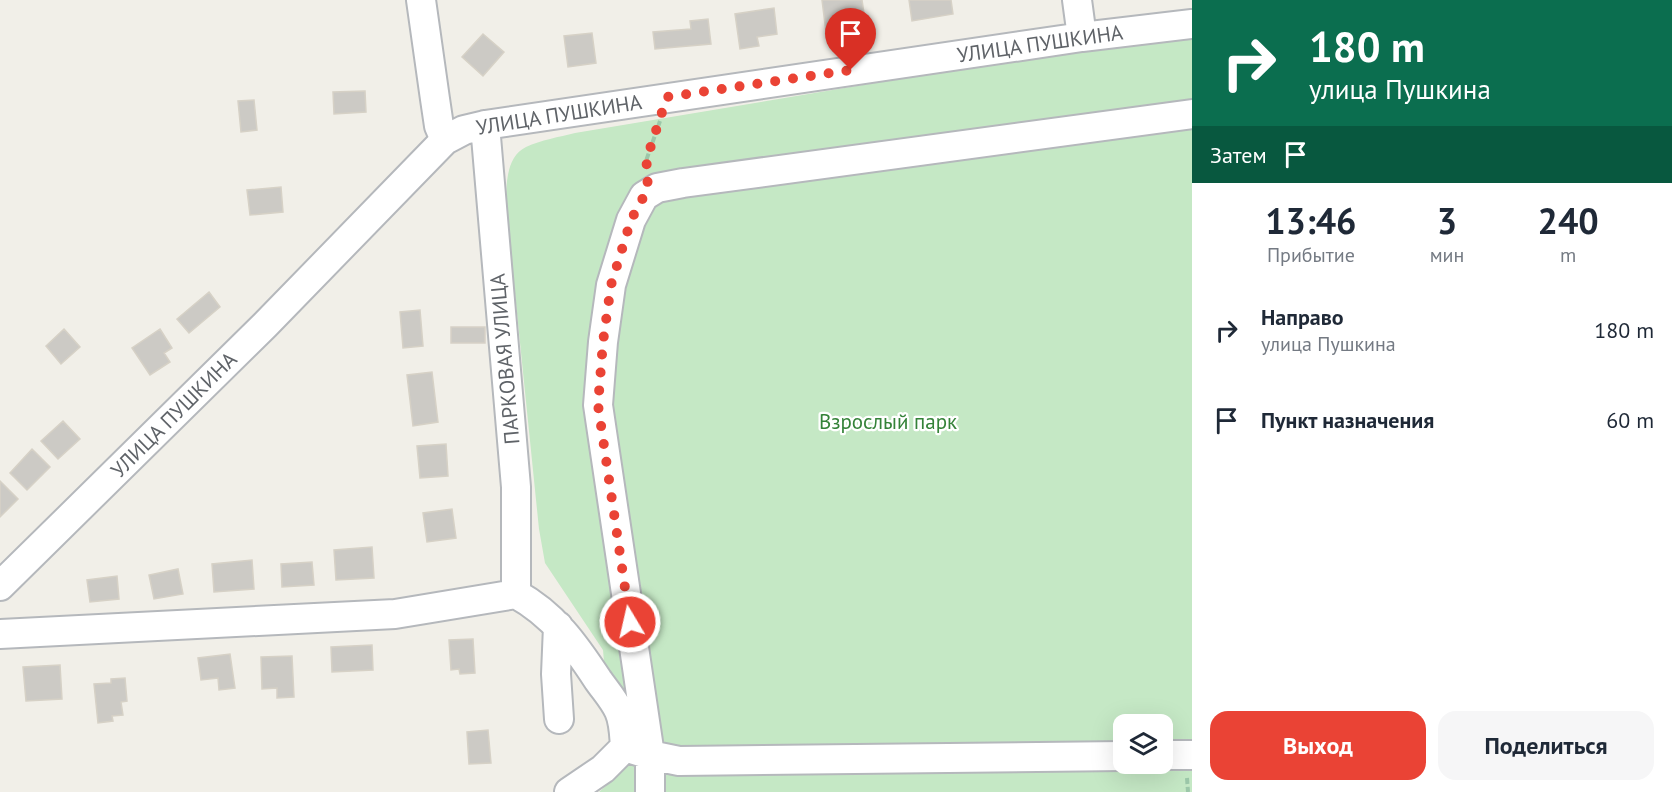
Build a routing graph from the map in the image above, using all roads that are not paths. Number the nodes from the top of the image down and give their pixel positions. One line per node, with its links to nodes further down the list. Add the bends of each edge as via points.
1 (421, 0): 7 (street)
2 (1077, 0): 4 (street)
3 (1192, 24): 4 (street, УЛИЦА ПУШКИНА)
4 (1082, 37): 6 (street, УЛИЦА ПУШКИНА)
5 (1192, 114): 13 (street, via 683,183 657,188 644,196 631,220 611,285 598,405)
6 (485, 125): 7 (street, УЛИЦА ПУШКИНА); 9 (street, ПАРКОВАЯ УЛИЦА, via 516,487)
7 (444, 140): 8 (street, УЛИЦА ПУШКИНА, via 265,325)
8 (0, 586)
9 (516, 594): 10 (street, via 541,609); 11 (street, via 395,614)
10 (558, 626): 12 (street); 13 (street, via 618,710)
11 (0, 634)
12 (559, 719)
13 (637, 751): 16 (street, via 679,761); 17 (street); 18 (street)
14 (1173, 755): 15 (street)
15 (1192, 755)
16 (1113, 756)
17 (569, 792)
18 (650, 792)

